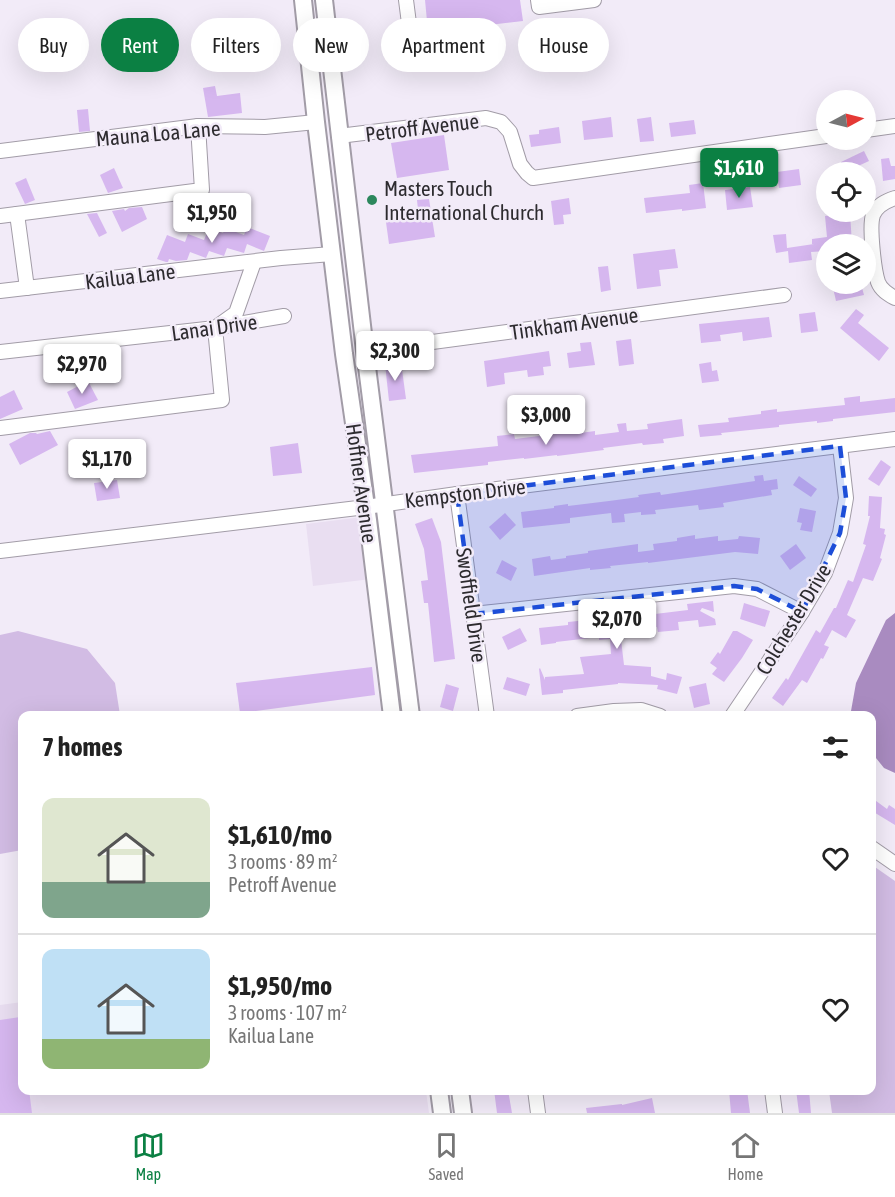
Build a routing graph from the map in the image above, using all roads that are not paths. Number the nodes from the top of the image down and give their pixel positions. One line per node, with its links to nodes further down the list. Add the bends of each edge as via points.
1 (303, 0): 6 (main road, Hoffner Avenue)
2 (324, 0): 14 (main road, Hoffner Avenue)
3 (406, 0): 7 (street)
4 (538, 0): 5 (street, via 539,8)
5 (594, 0)
6 (305, 18)
7 (408, 18)
8 (310, 72): 10 (main road, Hoffner Avenue)
9 (318, 72): 14 (main road, via 323,119)
10 (315, 122): 11 (street, Mauna Loa Lane, via 265,127); 20 (main road, Hoffner Avenue)
11 (198, 126): 16 (street, Mauna Loa Lane); 18 (street, via 202,190)
12 (895, 126): 13 (street)
13 (876, 129)
14 (339, 136): 15 (street, Petroff Avenue, via 486,118 501,122 510,132 519,164 533,178); 28 (main road, Hoffner Avenue)
15 (816, 137)
16 (0, 151)
17 (895, 198): 25 (street, via 877,208 872,225 879,283 886,294)
18 (16, 214): 19 (street); 22 (street)
19 (0, 216)
20 (332, 254): 21 (street, Kailua Lane); 28 (main road, via 349,274 354,313); 35 (main road, Hoffner Avenue)
21 (254, 262): 22 (street, Kailua Lane); 27 (street, via 237,313)
22 (27, 288): 23 (street, Kailua Lane)
23 (0, 291)
24 (784, 295): 28 (street, Tinkham Avenue)
25 (895, 298)
26 (284, 316): 27 (street, Lanai Drive)
27 (215, 328): 29 (street, Lanai Drive); 30 (street, via 222,400)
28 (365, 351): 34 (main road, Hoffner Avenue)
29 (0, 352)
30 (0, 428)
31 (895, 439): 32 (street, Kempston Drive)
32 (840, 446): 33 (street, Kempston Drive); 37 (street, Colchester Drive, via 846,498 840,533 825,573)
33 (457, 494): 34 (street, Kempston Drive); 38 (street, Swoffield Drive)
34 (384, 504): 35 (street, Kempston Drive); 40 (main road, Hoffner Avenue)
35 (366, 507): 36 (street, Kempston Drive); 39 (main road, Hoffner Avenue)
36 (0, 551)
37 (802, 612): 38 (street, via 757,589 734,586); 44 (street, Colchester Drive)
38 (473, 614): 41 (street, Swoffield Drive)
39 (391, 711)
40 (410, 711)
41 (486, 711)
42 (614, 711): 43 (street)
43 (644, 711)
44 (735, 711)
45 (876, 851): 46 (street)
46 (895, 864)
47 (440, 1095): 51 (main road)
48 (461, 1095): 52 (main road)
49 (537, 1095): 53 (street)
50 (773, 1095): 54 (street)
51 (442, 1113)
52 (463, 1113)
53 (538, 1113)
54 (775, 1113)

